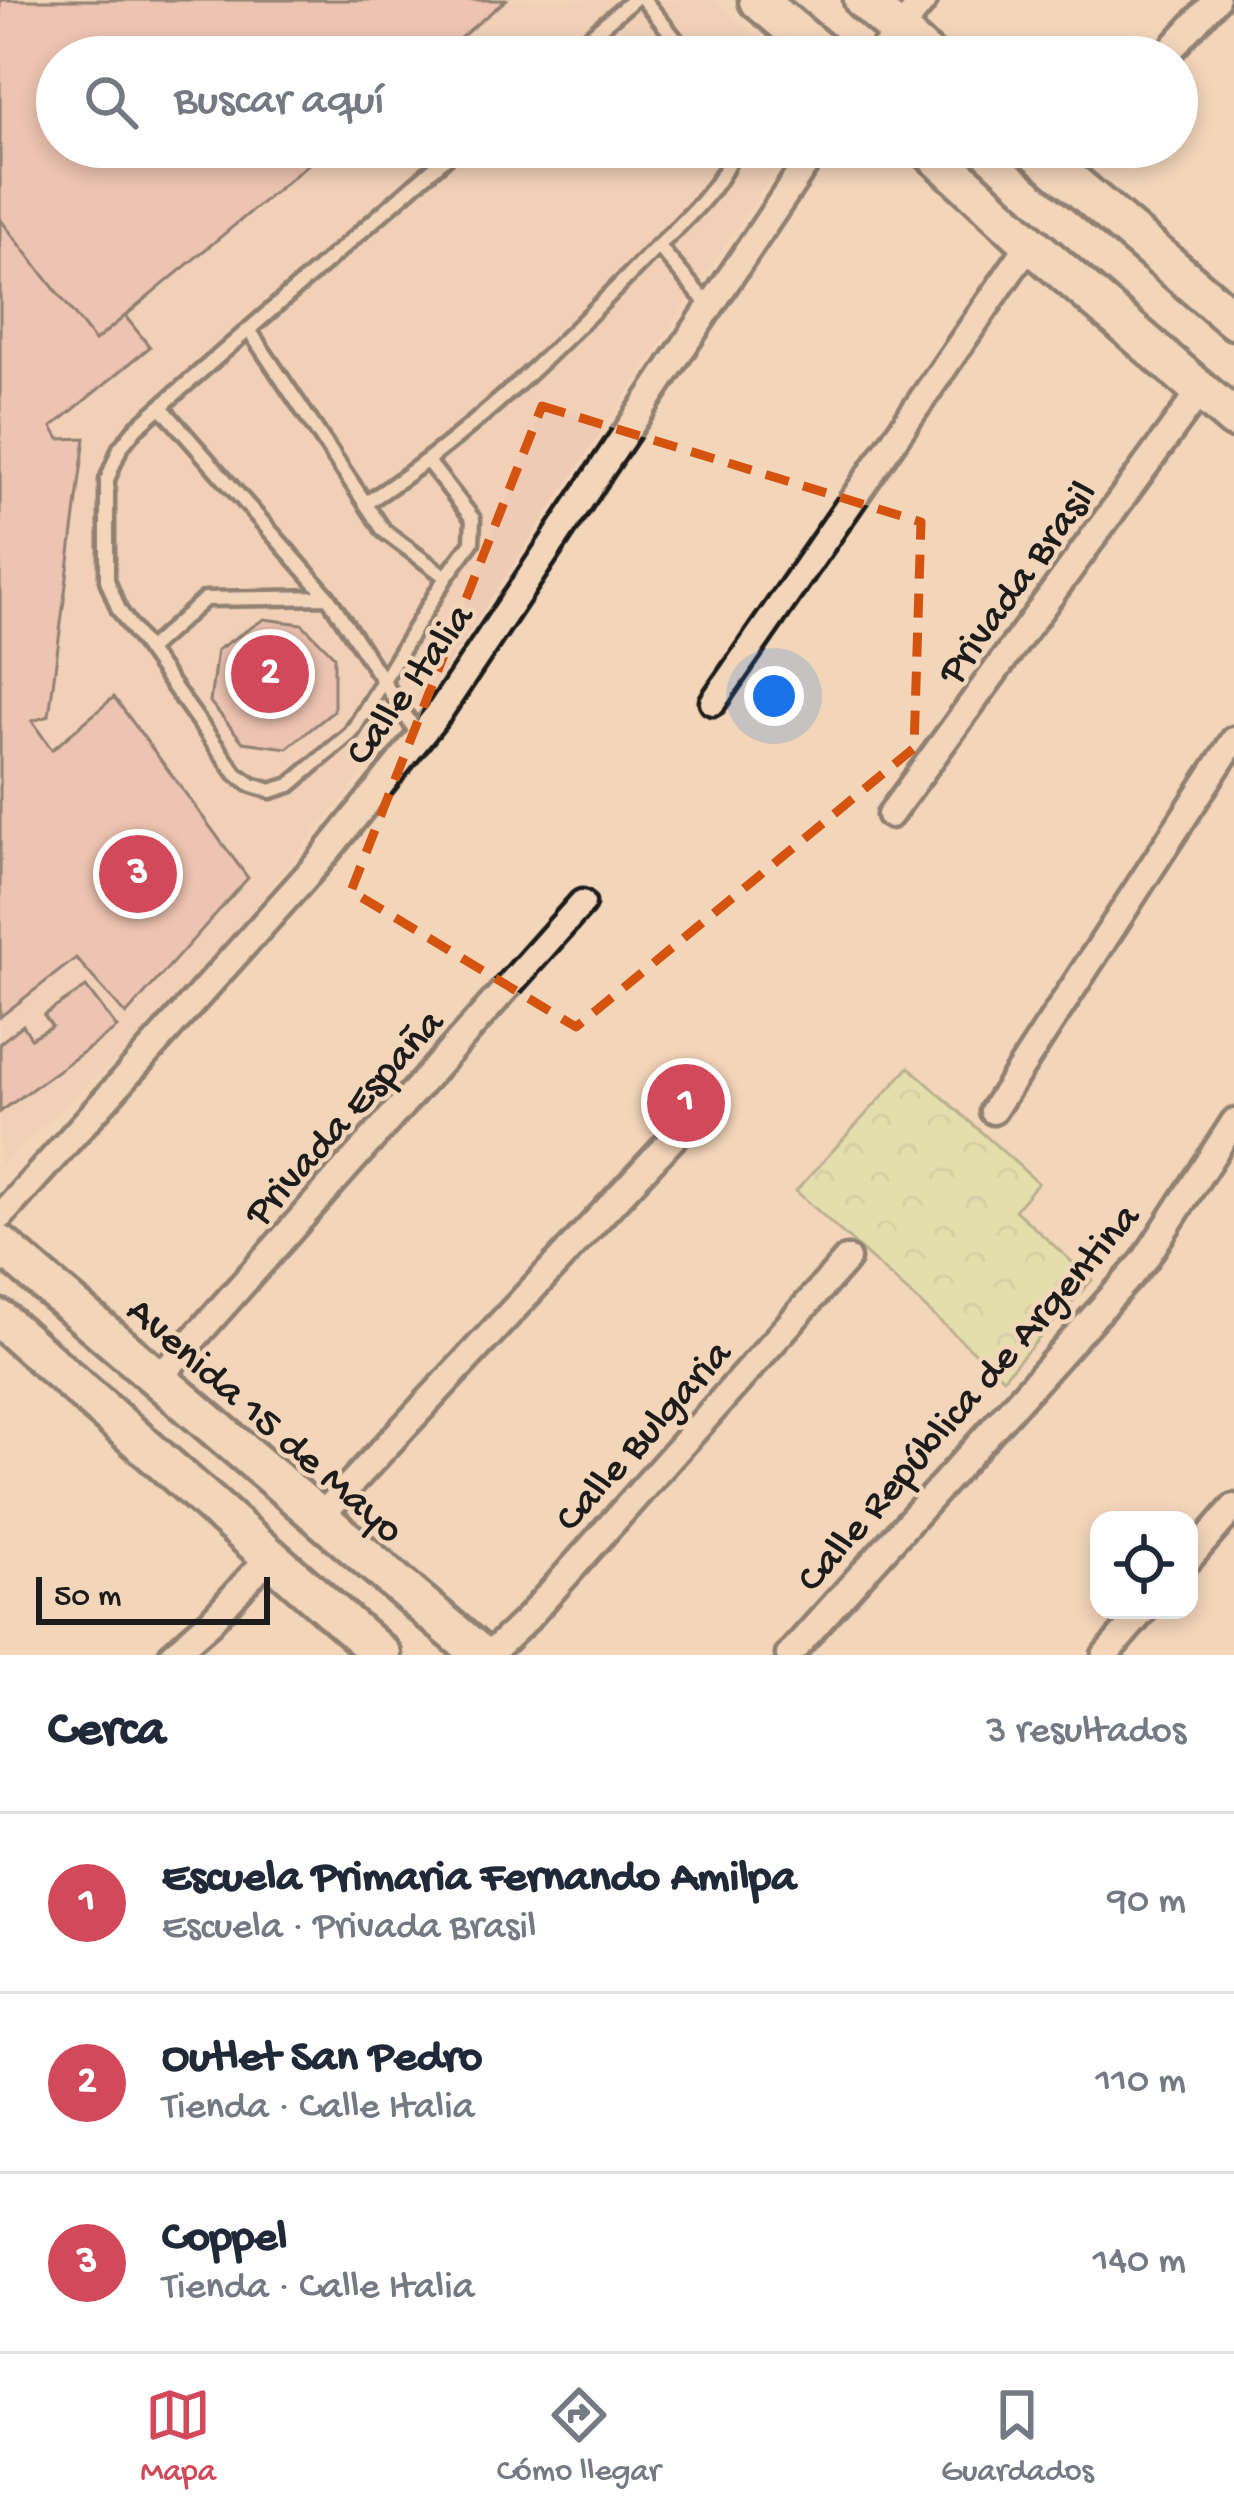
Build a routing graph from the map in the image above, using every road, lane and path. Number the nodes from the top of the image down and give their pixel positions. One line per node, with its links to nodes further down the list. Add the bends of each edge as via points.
1 (633, 0): 7 (lane)
2 (644, 0): 8 (lane)
3 (758, 0): 9 (main road)
4 (862, 0): 10 (main road)
5 (924, 0): 11 (street)
6 (1216, 0): 12 (street)
7 (590, 36)
8 (673, 36)
9 (801, 36)
10 (883, 36)
11 (893, 36)
12 (1183, 36)
13 (434, 168): 22 (lane)
14 (725, 168): 19 (lane)
15 (803, 168): 21 (street, Calle Italia)
16 (949, 168): 18 (main road)
17 (1072, 168): 20 (main road)
18 (1030, 243): 23 (main road); 32 (street)
19 (658, 246): 21 (lane); 26 (lane)
20 (1229, 305)
21 (710, 307): 33 (street, Calle Italia)
22 (249, 331): 24 (lane); 27 (lane)
23 (1201, 390): 25 (main road); 35 (street, Privada Brasil)
24 (162, 408): 29 (lane); 30 (lane, via 120,448 107,479 107,580)
25 (1234, 419)
26 (429, 463): 27 (lane); 28 (lane, via 475,526)
27 (366, 503): 28 (lane, via 384,531)
28 (446, 577): 31 (lane)
29 (328, 597): 30 (lane, via 205,599); 31 (lane)
30 (148, 649): 31 (lane, via 236,774 271,790 290,785 351,733)
31 (382, 680): 33 (lane)
32 (713, 702)
33 (419, 736): 40 (street, Calle Italia, via 318,863)
34 (1234, 740): 37 (street)
35 (890, 815)
36 (582, 902): 44 (street, Privada España)
37 (993, 1112)
38 (1234, 1122): 53 (street, Calle República de Argentina, via 1144,1261)
39 (677, 1134): 46 (street)
40 (0, 1217)
41 (0, 1244): 44 (main road, Avenida 15 de Mayo)
42 (847, 1259): 52 (street, Calle Bulgaria, via 527,1619)
43 (0, 1319): 48 (main road)
44 (158, 1380): 46 (main road, Avenida 15 de Mayo)
45 (1234, 1507): 47 (street)
46 (319, 1518): 52 (main road, Avenida 15 de Mayo)
47 (1198, 1549)
48 (268, 1558): 50 (street); 51 (main road)
49 (1136, 1619): 54 (street)
50 (172, 1655)
51 (382, 1655)
52 (485, 1655)
53 (789, 1655)
54 (1105, 1655)

